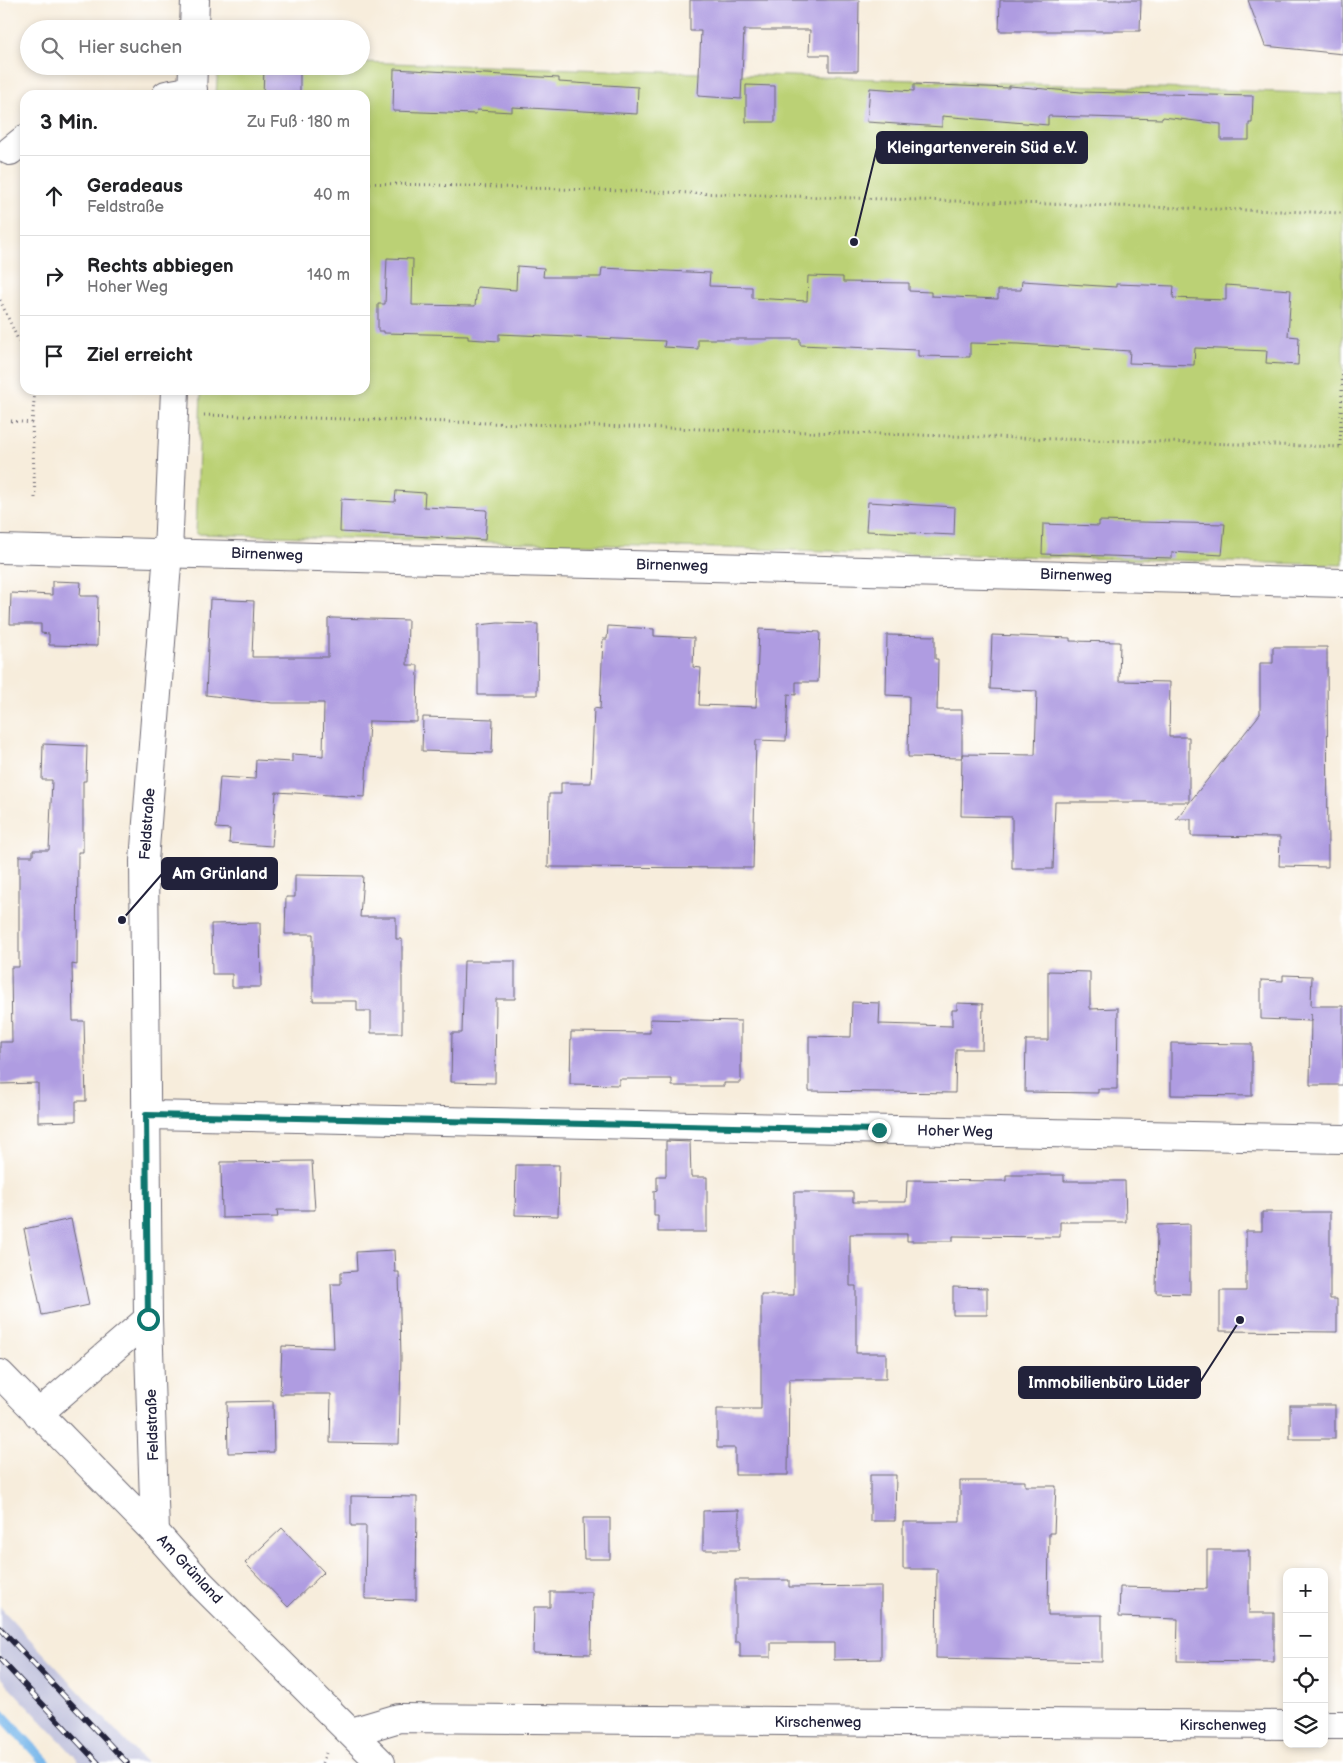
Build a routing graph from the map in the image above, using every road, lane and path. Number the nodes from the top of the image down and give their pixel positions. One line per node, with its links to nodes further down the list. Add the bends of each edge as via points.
1 (194, 0): 2 (street)
2 (194, 20)
3 (193, 84): 4 (street)
4 (178, 90)
5 (370, 183): 6 (path)
6 (1343, 213)
7 (0, 300): 8 (path)
8 (20, 344)
9 (1343, 362): 14 (path)
10 (35, 395): 13 (path)
11 (174, 402): 14 (path); 17 (street, Feldstraße)
12 (11, 422): 13 (path)
13 (32, 423): 15 (path)
14 (1341, 447)
15 (35, 498)
16 (0, 549): 17 (street, Birnenweg)
17 (168, 552): 18 (street, Birnenweg); 19 (street, Feldstraße, via 144,862)
18 (1343, 583)
19 (146, 1115): 20 (street, Hoher Weg); 21 (street, Feldstraße)
20 (1343, 1138)
21 (148, 1319): 23 (street); 24 (street, Feldstraße)
22 (0, 1374): 23 (street, Am Grünland)
23 (38, 1414): 24 (street, Am Grünland)
24 (155, 1532): 28 (street, Am Grünland, via 201,1584)
25 (1283, 1725): 28 (street, Kirschenweg, via 399,1718)
26 (1328, 1725): 27 (street)
27 (1343, 1725)
28 (352, 1732): 29 (street, Am Grünland)
29 (381, 1763)

